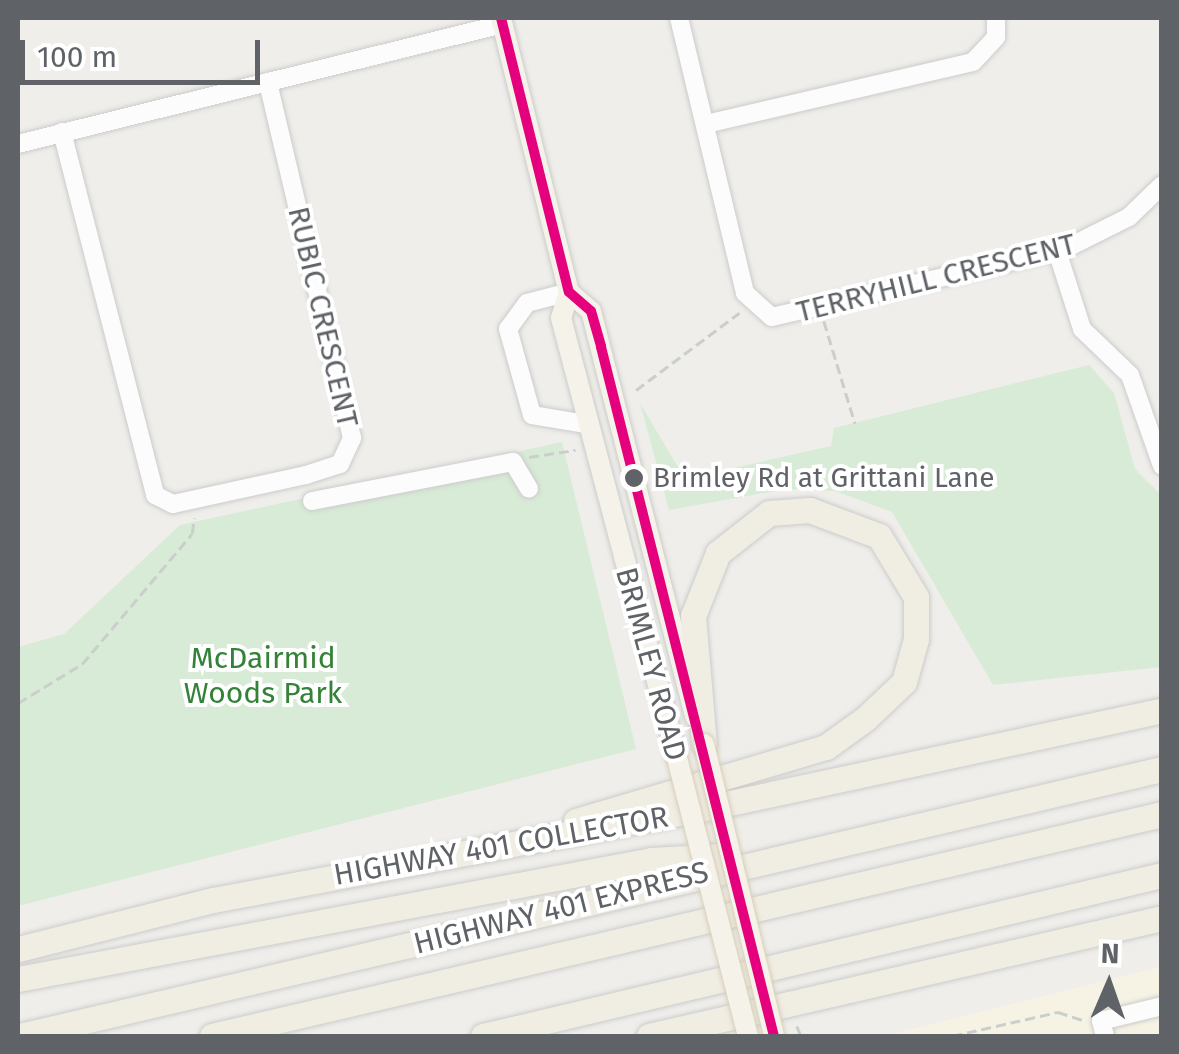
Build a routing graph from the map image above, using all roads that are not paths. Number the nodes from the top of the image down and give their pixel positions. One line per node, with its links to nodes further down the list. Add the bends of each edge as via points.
1 (679, 18): 5 (street, TERRYHILL CRESCENT)
2 (996, 18): 5 (street, via 996,37 973,62)
3 (502, 21): 4 (street); 10 (main road, BRIMLEY ROAD)
4 (268, 82): 6 (street); 6 (street, RUBIC CRESCENT, via 352,438 335,467 173,504 152,490)
5 (706, 124): 9 (street, TERRYHILL CRESCENT, via 751,306 772,316 821,310)
6 (62, 132): 7 (street)
7 (18, 144)
8 (1162, 185): 9 (street, TERRYHILL CRESCENT, via 1130,217)
9 (1058, 251): 12 (street, via 1082,329 1130,375)
10 (569, 292): 11 (main road, BRIMLEY ROAD, via 561,318); 11 (street, via 528,303 508,329 532,416); 16 (main road, BRIMLEY ROAD, via 590,311)
11 (586, 424): 31 (main road, BRIMLEY ROAD, bridge)
12 (1162, 466)
13 (528, 490): 14 (street, via 513,462)
14 (312, 502)
15 (1162, 710): 19 (highway, HIGHWAY 401 COLLECTOR)
16 (704, 744): 19 (highway, via 693,616 718,553 769,514 810,510 879,536 916,598 916,638 904,682 866,718 826,747 610,806); 32 (main road, BRIMLEY ROAD, bridge)
17 (1162, 769): 20 (highway, HIGHWAY 401 EXPRESS)
18 (1162, 814): 28 (highway, HIGHWAY 401 EXPRESS)
19 (534, 839): 23 (highway, HIGHWAY 401 COLLECTOR, via 214,900)
20 (782, 854): 24 (highway, via 652,860); 27 (highway, HIGHWAY 401 EXPRESS)
21 (1162, 875): 29 (highway)
22 (1162, 918): 30 (highway)
23 (18, 949)
24 (18, 979)
25 (1162, 1006): 26 (street)
26 (1103, 1029)
27 (20, 1036)
28 (212, 1036)
29 (483, 1036)
30 (649, 1036)
31 (748, 1036)
32 (774, 1036)

